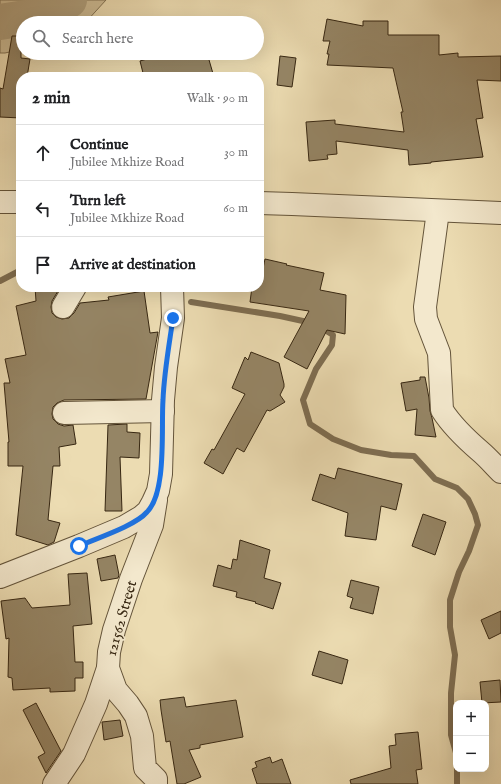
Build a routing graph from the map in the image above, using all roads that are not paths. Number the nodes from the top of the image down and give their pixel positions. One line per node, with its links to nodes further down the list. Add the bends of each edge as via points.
1 (0, 202): 2 (street)
2 (16, 202)
3 (264, 203): 4 (street)
4 (438, 211): 5 (street); 11 (street, via 425,308 426,319 439,353 442,410 473,446)
5 (501, 213)
6 (72, 292): 8 (street)
7 (172, 292): 9 (street, via 173,318)
8 (63, 307)
9 (163, 410): 10 (street); 12 (street)
10 (64, 413)
11 (501, 472)
12 (158, 491): 13 (street, via 148,512 124,527); 14 (street, 121562 Street, via 152,525 114,630)
13 (0, 577)
14 (108, 668): 15 (street, via 96,704 74,754); 16 (street, 121562 Street, via 116,690 136,716 142,736 145,768 156,779)
15 (54, 784)
16 (156, 784)

